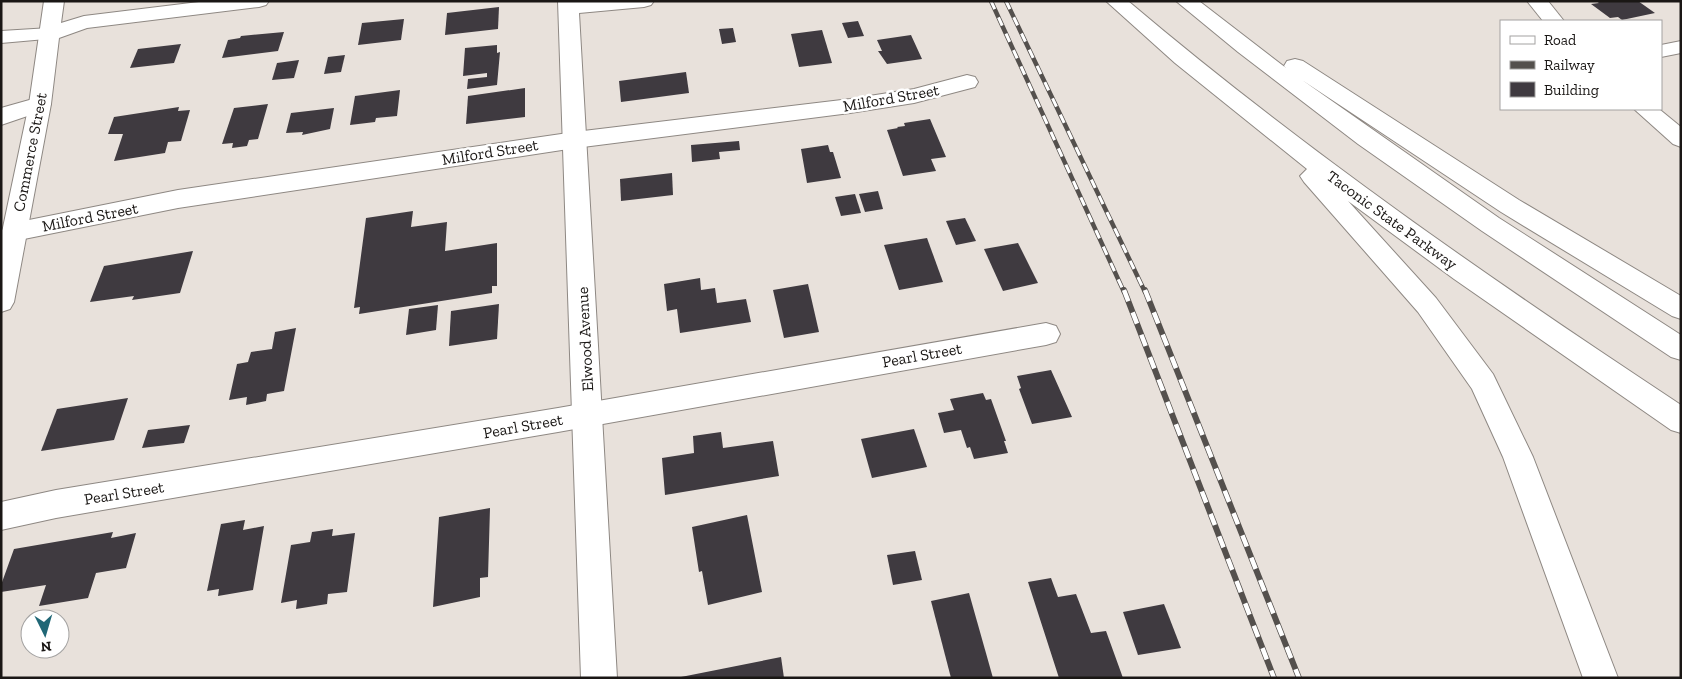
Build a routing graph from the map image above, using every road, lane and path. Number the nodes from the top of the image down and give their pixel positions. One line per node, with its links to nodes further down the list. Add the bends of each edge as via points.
1 (54, 1): 10 (main road, Commerce Street)
2 (259, 1): 10 (main road, via 84,22)
3 (644, 1): 8 (main road)
4 (1116, 1): 18 (main road, Taconic State Parkway)
5 (1186, 1): 25 (main road, via 1269,68 1394,160)
6 (1197, 1): 23 (main road, via 1479,186)
7 (1537, 1): 9 (main road)
8 (568, 5): 20 (main road, Elwood Avenue)
9 (1553, 20)
10 (50, 34): 11 (main road); 15 (main road, Commerce Street)
11 (1, 37)
12 (1681, 47): 13 (main road)
13 (1662, 51)
14 (968, 82): 20 (main road, Milford Street, via 914,96 850,106)
15 (40, 104): 17 (main road); 21 (main road, Commerce Street)
16 (1646, 110): 19 (main road)
17 (1, 118)
18 (1269, 128): 27 (main road, Taconic State Parkway, via 1462,270); 30 (main road, via 1428,305 1483,382 1518,457)
19 (1681, 139)
20 (575, 140): 21 (main road, Milford Street, via 178,199); 26 (main road, Elwood Avenue)
21 (14, 232): 22 (main road, Commerce Street)
22 (1, 302)
23 (1681, 309)
24 (1046, 334): 26 (main road, Pearl Street)
25 (1681, 349)
26 (589, 414): 28 (main road, Pearl Street); 29 (main road, Elwood Avenue)
27 (1681, 421)
28 (1, 516)
29 (599, 678)
30 (1601, 678)

